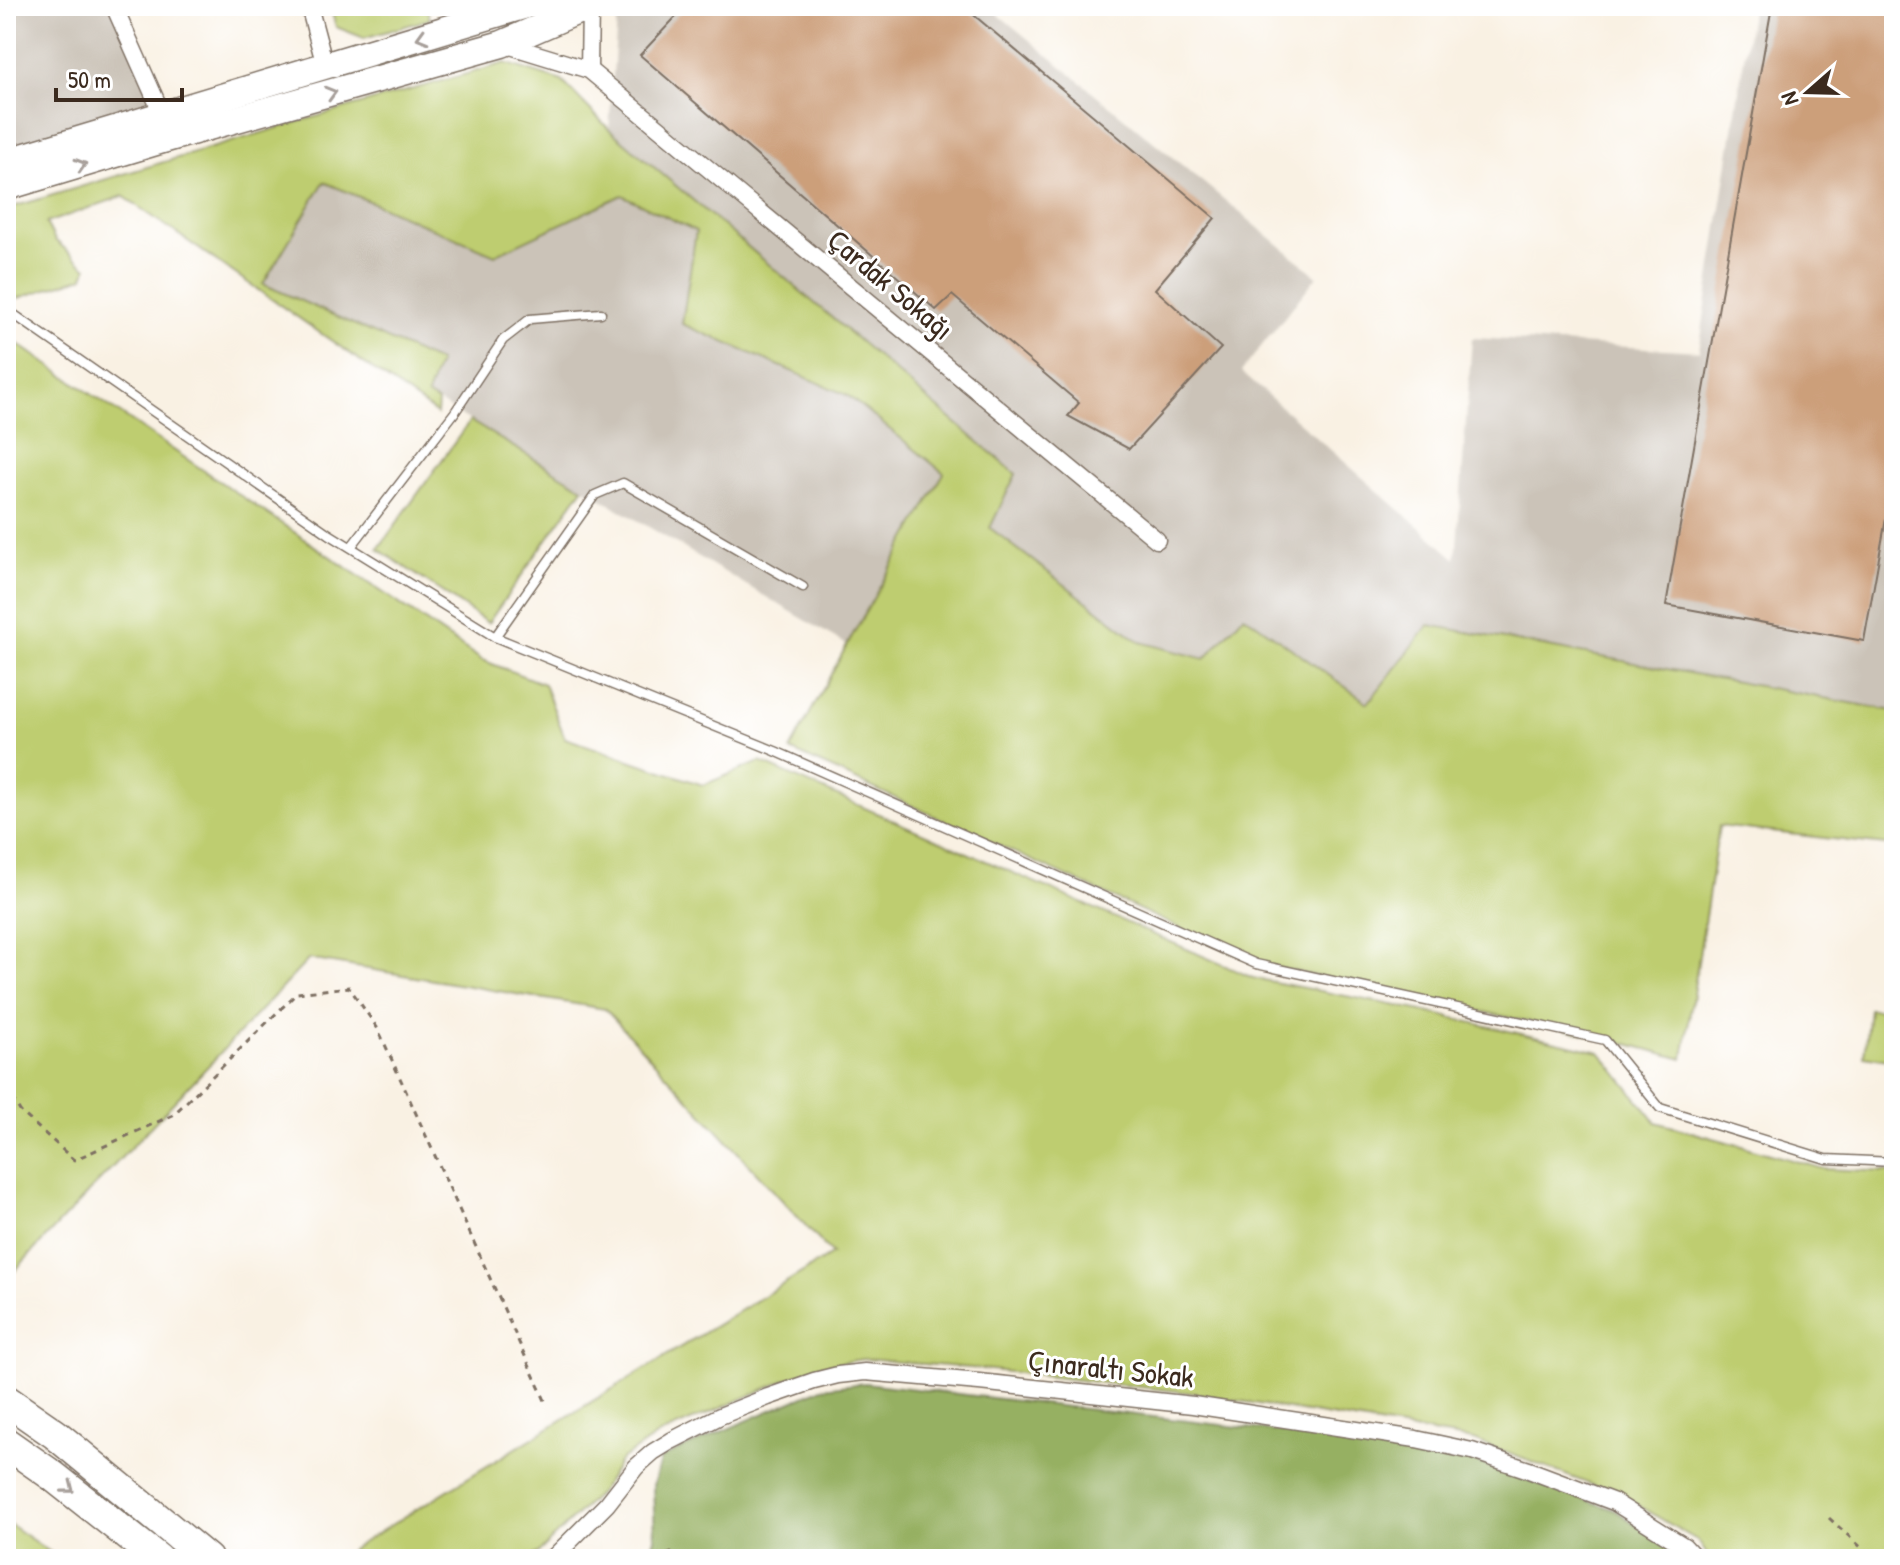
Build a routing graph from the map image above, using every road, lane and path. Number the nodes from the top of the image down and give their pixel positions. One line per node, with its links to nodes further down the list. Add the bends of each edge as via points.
1 (114, 6): 8 (street)
2 (309, 6): 6 (street)
3 (523, 6): 6 (main road, one-way to 6)
4 (590, 6): 5 (main road); 7 (street)
5 (502, 44): 7 (street, Çardak Sokağı); 10 (main road, one-way to 5)
6 (325, 66): 8 (main road)
7 (589, 70): 13 (street, Çardak Sokağı)
8 (163, 116): 9 (main road)
9 (6, 162)
10 (6, 187)
11 (6, 309): 14 (lane)
12 (601, 313): 14 (lane, via 530,319 503,340)
13 (1157, 540)
14 (351, 547): 16 (lane)
15 (803, 587): 16 (lane, via 623,483 595,495)
16 (495, 637): 18 (lane, via 775,751 1256,964 1605,1040 1660,1108 1826,1159)
17 (6, 1087): 20 (path, via 20,1111 74,1160 173,1115 297,993 349,987 378,1029)
18 (1894, 1162)
19 (6, 1400): 21 (highway)
20 (547, 1405)
21 (55, 1434): 25 (highway); 26 (highway)
22 (6, 1443): 24 (highway, one-way to 24)
23 (1829, 1518): 31 (path)
24 (158, 1559)
25 (207, 1559)
26 (231, 1559)
27 (552, 1559): 30 (street, Çınaraltı Sokak, via 636,1467 671,1441 768,1397 814,1381 865,1372 1193,1405 1472,1451 1614,1502)
28 (655, 1559): 29 (path, via 671,1553)
29 (691, 1559)
30 (1696, 1559)
31 (1874, 1559)

